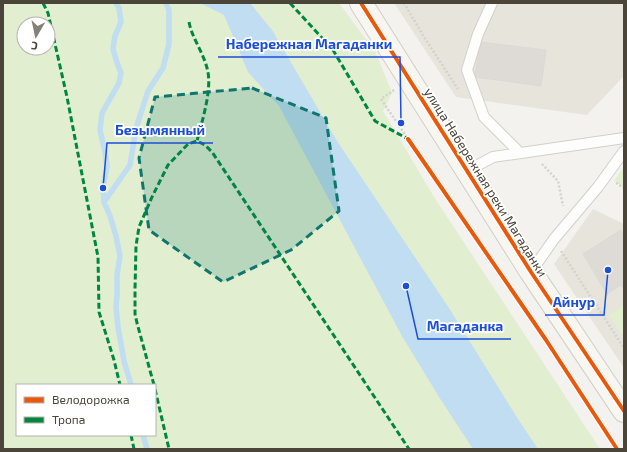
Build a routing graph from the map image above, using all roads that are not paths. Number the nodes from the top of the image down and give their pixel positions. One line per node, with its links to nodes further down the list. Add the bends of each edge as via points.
1 (361, 3): 6 (street, улица Набережная реки Магаданки)
2 (492, 3): 5 (lane, via 478,34 467,70 484,117)
3 (624, 138): 5 (lane)
4 (624, 151): 7 (lane)
5 (519, 152): 6 (lane, via 493,157)
6 (467, 171): 7 (street, улица Набережная реки Магаданки)
7 (531, 272): 8 (street, улица Набережная реки Магаданки)
8 (624, 411)

